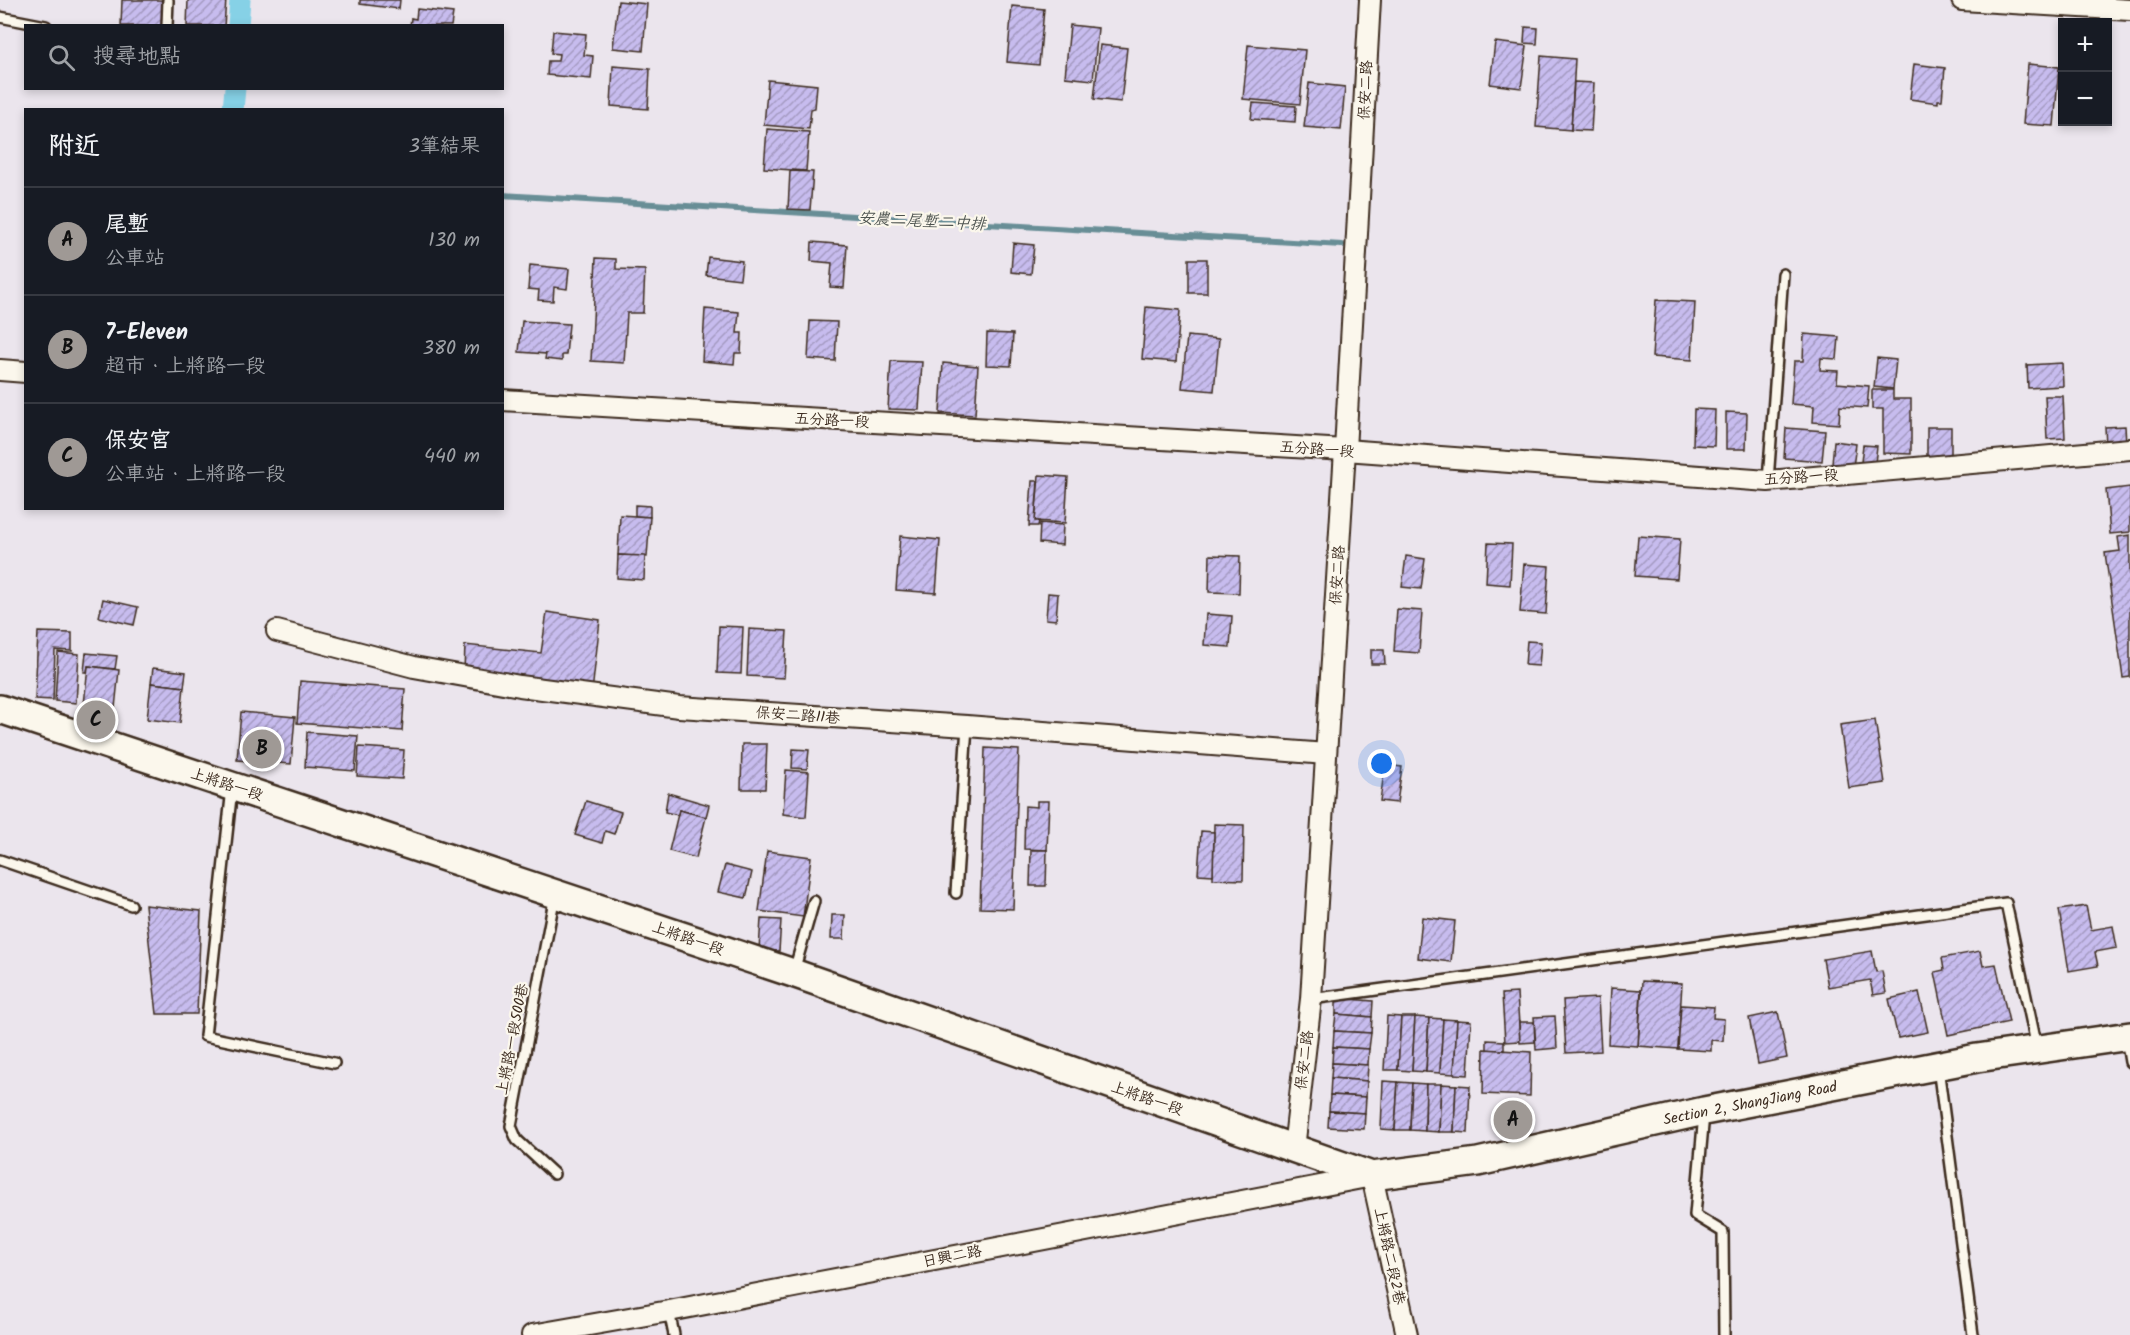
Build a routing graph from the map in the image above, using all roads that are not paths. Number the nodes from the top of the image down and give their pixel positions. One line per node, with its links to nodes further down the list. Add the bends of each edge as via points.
1 (168, 0): 7 (lane)
2 (1370, 0): 13 (street, 保安二路)
3 (1962, 0): 4 (street)
4 (2130, 10)
5 (0, 17): 6 (lane)
6 (36, 24)
7 (167, 24)
8 (1783, 273): 14 (lane)
9 (0, 370): 10 (street)
10 (24, 372)
11 (504, 400): 13 (street, 五分路一段)
12 (2130, 449): 14 (street, 五分路一段)
13 (1345, 450): 14 (street, 五分路一段); 18 (street, 保安二路)
14 (1768, 480)
15 (277, 631): 17 (street, 保安二路11巷, via 414,667 520,686 679,707)
16 (0, 709): 19 (main road, 上將路一段)
17 (967, 726): 18 (street, 保安二路11巷); 22 (lane)
18 (1326, 754): 26 (street, 保安二路)
19 (232, 786): 21 (main road, 上將路一段); 29 (lane, via 206,1036)
20 (0, 860): 24 (lane)
21 (555, 893): 25 (main road, 上將路一段); 33 (lane, 上將路一段500巷, via 511,1126 517,1140)
22 (956, 893)
23 (814, 901): 25 (lane)
24 (131, 905)
25 (793, 973): 32 (main road, 上將路一段)
26 (1311, 999): 28 (lane, via 2006,903); 32 (street, 保安二路)
27 (2128, 1045): 28 (main road, Section 2, ShangJiang Road)
28 (2037, 1050): 30 (main road, Section 2, ShangJiang Road)
29 (334, 1063)
30 (1938, 1065): 31 (main road, Section 2, ShangJiang Road); 40 (lane)
31 (1704, 1111): 34 (main road, Section 2, ShangJiang Road, via 1478,1162); 39 (lane, via 1695,1215 1724,1232)
32 (1294, 1149): 34 (main road, 上將路一段)
33 (554, 1174)
34 (1372, 1176): 35 (street, 日興二路); 38 (street, 上將路二段2巷)
35 (669, 1311): 36 (street, 日興二路); 37 (lane)
36 (532, 1335)
37 (674, 1335)
38 (1407, 1335)
39 (1724, 1335)
40 (1973, 1335)

